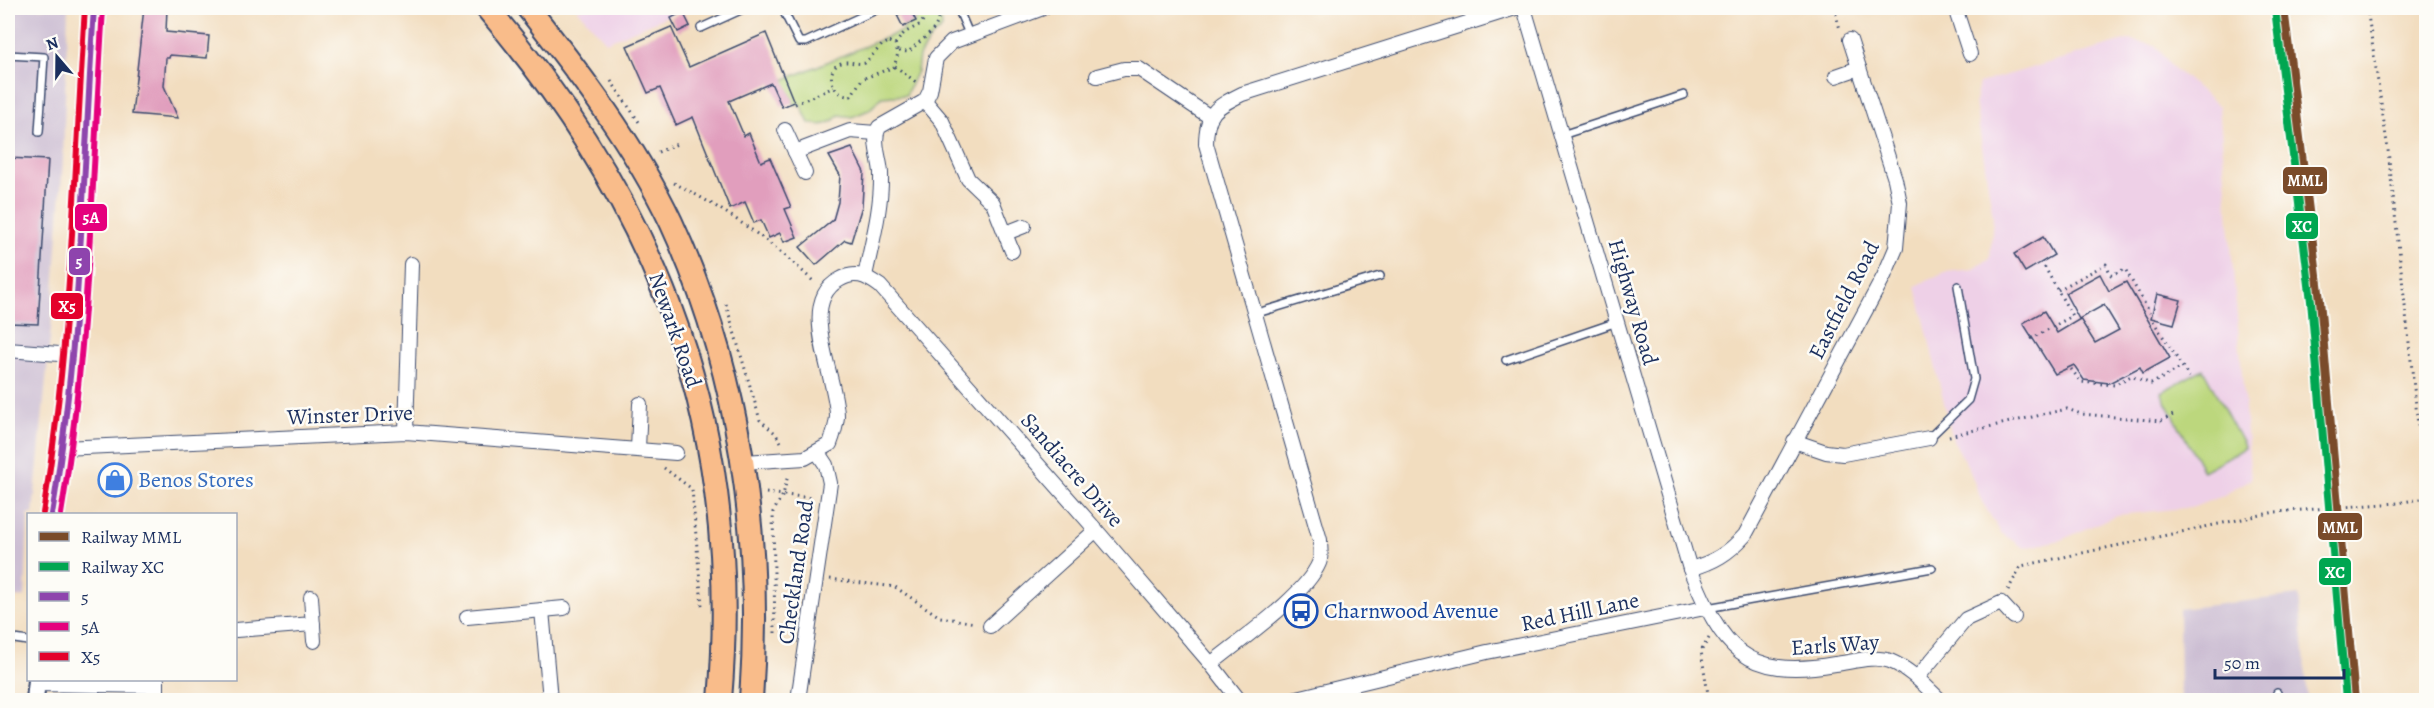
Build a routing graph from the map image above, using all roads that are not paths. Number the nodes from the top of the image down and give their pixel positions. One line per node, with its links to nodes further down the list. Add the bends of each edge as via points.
1 (94, 8): 39 (street)
2 (487, 8): 72 (highway, Newark Road, via 548,82 614,184 641,236 685,347 712,465 723,560)
3 (528, 8): 49 (highway, Newark Road, via 615,124 671,222 722,363)
4 (745, 8): 12 (lane)
5 (782, 8): 6 (lane, via 798,42 806,42)
6 (880, 8)
7 (958, 8): 13 (lane)
8 (1043, 8): 13 (street)
9 (1515, 8): 22 (street, via 1242,94 1218,106)
10 (1524, 8): 26 (street, Highway Road)
11 (1955, 8): 15 (street)
12 (701, 28)
13 (969, 34): 21 (street, via 952,42 936,57)
14 (1850, 40): 17 (street, Eastfield Road)
15 (1970, 54)
16 (8, 55): 24 (lane, via 44,57)
17 (1859, 68): 19 (street); 44 (street, Eastfield Road, via 1900,203 1896,248)
18 (1097, 76): 22 (street, via 1139,69)
19 (1836, 76)
20 (1684, 95): 26 (lane)
21 (928, 96): 25 (street, via 879,127); 30 (street, via 968,179 993,203)
22 (1210, 117): 36 (street, via 1206,144)
23 (785, 130): 27 (street)
24 (39, 132)
25 (876, 134): 27 (street, via 850,131); 33 (street, via 880,206)
26 (1562, 135): 37 (street, Highway Road)
27 (795, 152): 28 (street)
28 (805, 173)
29 (1024, 226): 30 (street)
30 (1006, 233): 31 (street)
31 (1012, 251)
32 (411, 264): 42 (street)
33 (865, 276): 48 (street, via 851,274 837,280 824,292 819,304 837,416 830,444); 51 (street, Sandiacre Drive, via 880,286)
34 (1380, 276): 36 (lane)
35 (1958, 286): 43 (lane, via 1974,379 1968,400)
36 (1253, 314): 66 (street, via 1320,540 1320,560 1298,592)
37 (1617, 322): 40 (lane); 53 (street, Highway Road)
38 (8, 350): 39 (street)
39 (72, 355): 45 (street)
40 (1506, 360)
41 (640, 404): 46 (street)
42 (406, 432): 45 (street, Winster Drive); 46 (street, Winster Drive)
43 (1929, 438): 44 (street, via 1843,454)
44 (1794, 441): 53 (street, Eastfield Road, via 1745,535 1729,553)
45 (63, 448): 50 (street)
46 (638, 449): 47 (street, Winster Drive)
47 (676, 453)
48 (818, 453): 49 (street, via 805,458); 74 (street, Checkland Road, via 830,483)
49 (744, 462): 73 (highway, Newark Road, via 754,566)
50 (52, 513)
51 (1096, 530): 61 (street); 66 (street, Sandiacre Drive)
52 (1932, 568): 56 (lane)
53 (1690, 569): 56 (street, Highway Road)
54 (311, 597): 60 (street)
55 (564, 608): 57 (street)
56 (1706, 608): 67 (street, Earls Way, via 1725,639 1750,659 1779,669 1809,669 1876,659 1889,661); 76 (street, Red Hill Lane, via 1487,652)
57 (542, 610): 58 (street); 71 (street)
58 (467, 617)
59 (2014, 617): 67 (street, via 2001,603 1966,619)
60 (313, 624): 62 (street); 65 (street)
61 (990, 626)
62 (237, 630)
63 (8, 638): 64 (lane)
64 (27, 641)
65 (314, 641)
66 (1211, 664): 75 (street, Sandiacre Drive)
67 (1917, 678): 77 (street, Earls Way)
68 (157, 683): 69 (street); 70 (street)
69 (36, 688)
70 (158, 700)
71 (550, 700)
72 (720, 700)
73 (751, 700)
74 (798, 700)
75 (1239, 700)
76 (1289, 700)
77 (1940, 700)

